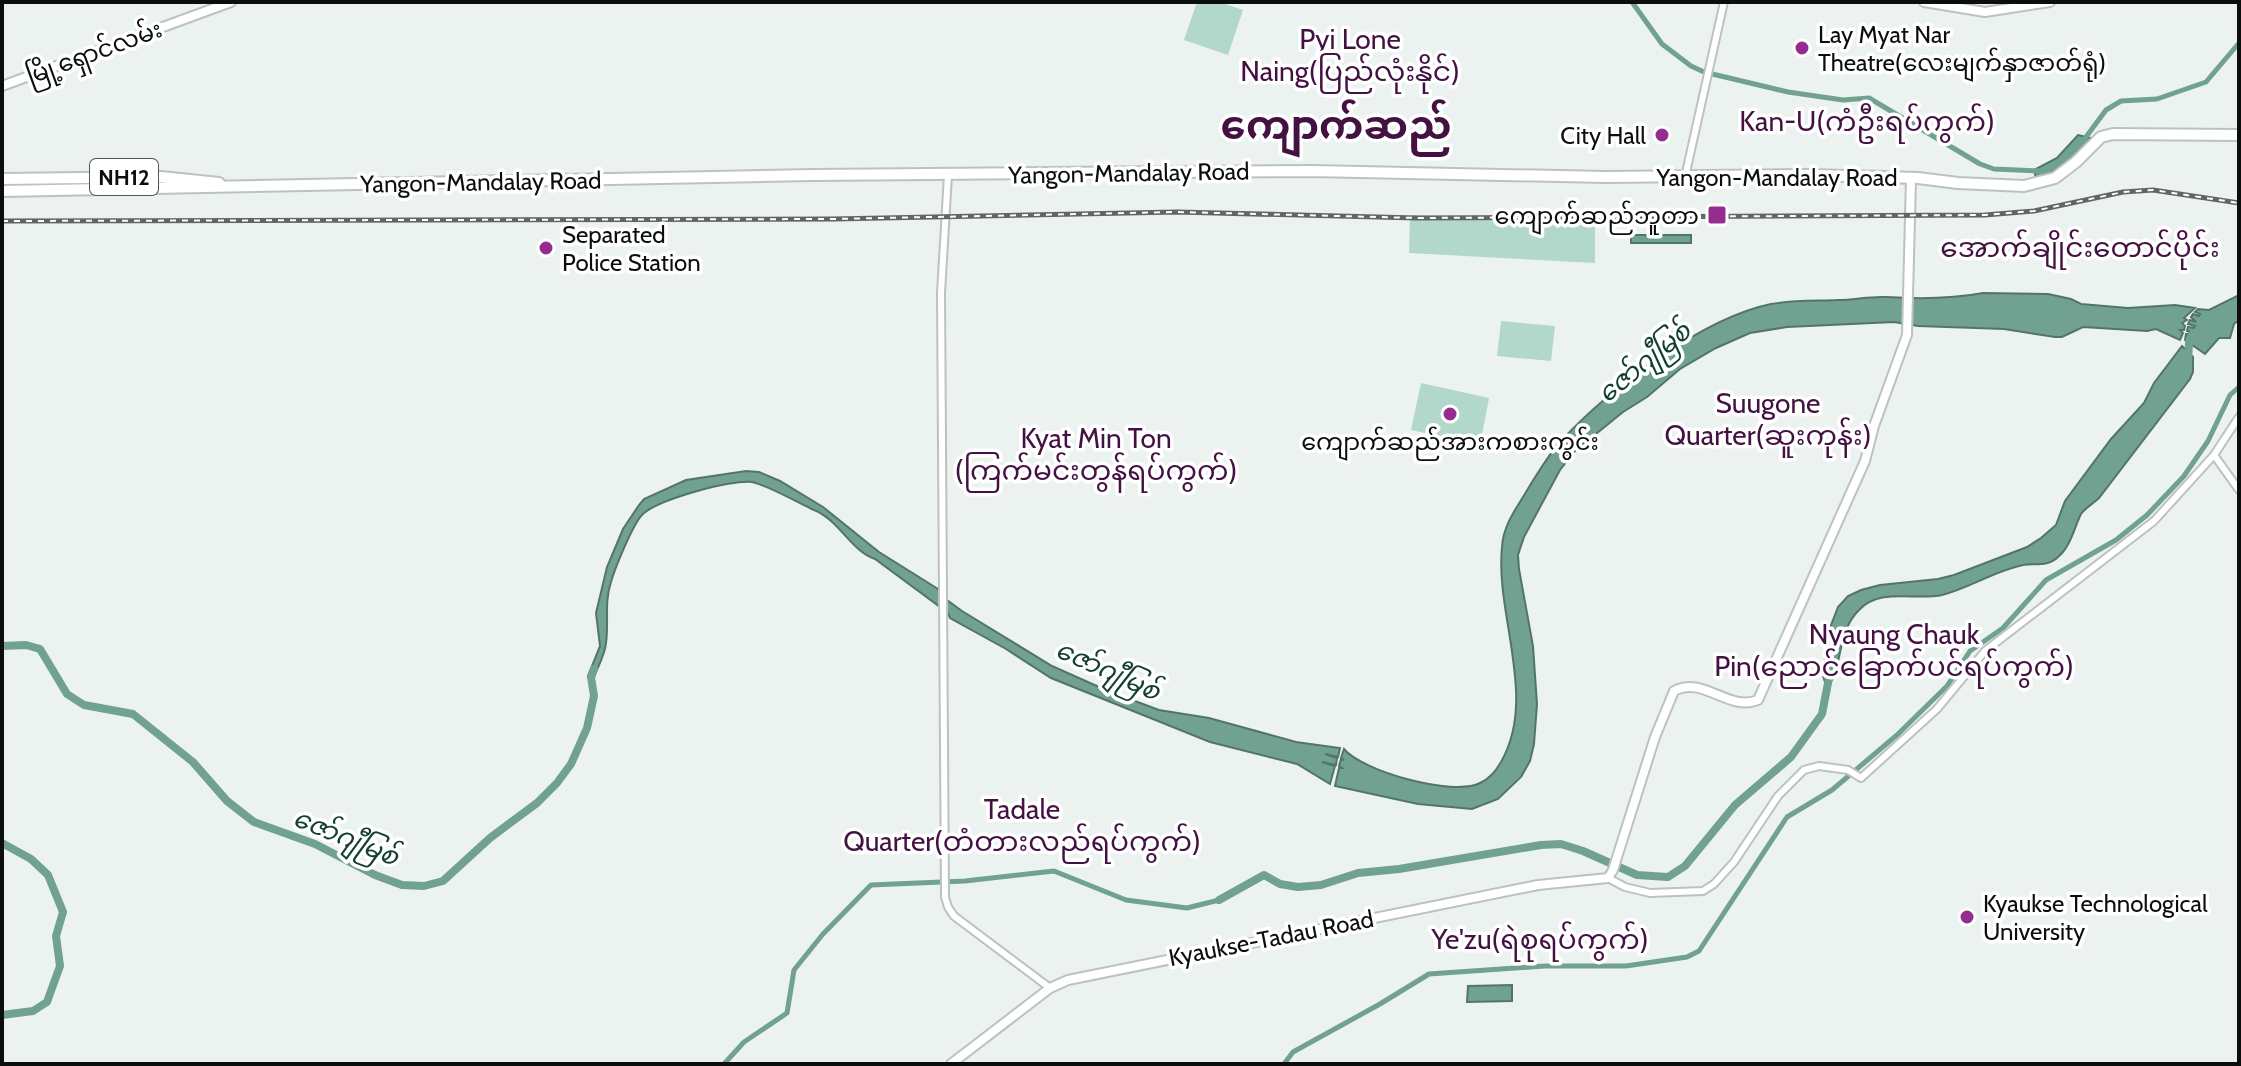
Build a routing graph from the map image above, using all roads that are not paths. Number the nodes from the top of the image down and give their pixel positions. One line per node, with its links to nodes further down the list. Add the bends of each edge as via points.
1 (231, 2): 5 (main road, မြို့ရှောင်လမ်း)
2 (1724, 2): 8 (street)
3 (1924, 2): 4 (main road, via 1985,12)
4 (2050, 2)
5 (2, 86)
6 (2239, 135): 9 (highway, Yangon-Mandalay Road / NH12, via 2113,134 2101,137 2055,178 2024,186)
7 (948, 175): 8 (highway, Yangon-Mandalay Road / NH12, via 1327,171); 11 (highway, Yangon-Mandalay Road / NH12); 17 (street, via 941,293 945,892 954,916)
8 (1685, 177): 9 (highway, Yangon-Mandalay Road / NH12)
9 (1911, 178): 16 (main road, via 1907,331 1865,461 1758,700 1727,700 1703,688 1674,691)
10 (2, 179): 11 (highway, NH12, via 161,177)
11 (245, 186): 12 (highway, Yangon-Mandalay Road / NH12)
12 (2, 191)
13 (2239, 417): 14 (street)
14 (2214, 455): 15 (street); 16 (street, via 2154,521 1974,660 1937,709 1861,778 1819,766 1804,770 1778,796 1714,884 1703,891 1650,893 1625,887)
15 (2239, 490)
16 (1610, 874): 17 (main road, Kyaukse-Tadau Road, via 1217,948 1081,976)
17 (1050, 988): 18 (main road, Kyaukse-Tadau Road)
18 (951, 1064)

